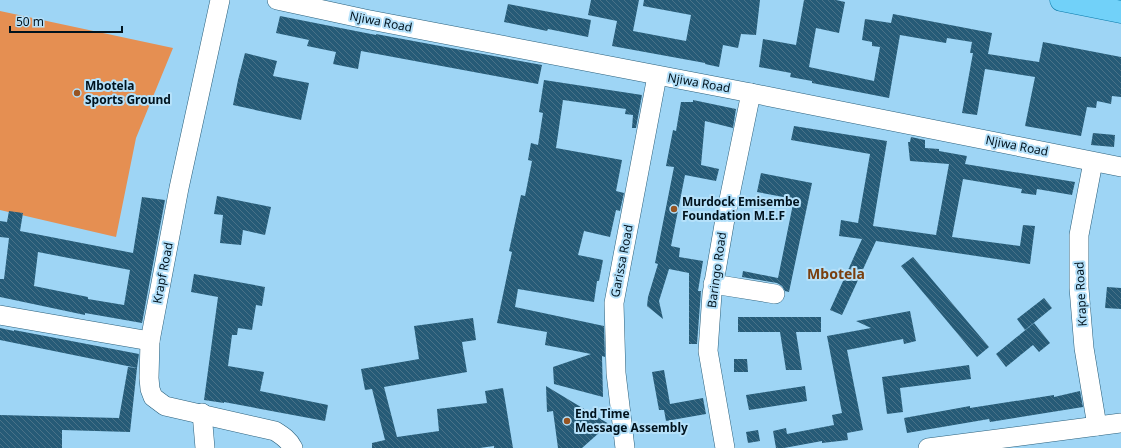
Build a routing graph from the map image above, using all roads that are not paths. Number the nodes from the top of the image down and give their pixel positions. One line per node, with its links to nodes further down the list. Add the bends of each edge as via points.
1 (220, 0): 12 (street, Krapf Road, via 179,188)
2 (277, 0): 5 (street, Njiwa Road)
3 (1060, 0): 4 (main road)
4 (1121, 12)
5 (657, 76): 6 (street, Njiwa Road); 18 (street, Garissa Road, via 614,303 616,373)
6 (751, 93): 7 (street, Njiwa Road); 9 (street, Baringo Road)
7 (1093, 162): 8 (street, Njiwa Road); 15 (street, Krape Road, via 1079,234 1079,288 1084,348)
8 (1121, 167)
9 (713, 284): 10 (street); 19 (street, Baringo Road, via 708,351)
10 (775, 294)
11 (0, 315): 12 (street)
12 (150, 341): 13 (street, Krapf Road, via 148,378 153,397 165,406)
13 (202, 414): 16 (street); 17 (street, Krapf Road, via 275,431 285,437)
14 (1121, 422): 15 (street)
15 (1097, 426): 20 (street)
16 (205, 448)
17 (292, 448)
18 (625, 448)
19 (725, 448)
20 (928, 448)

